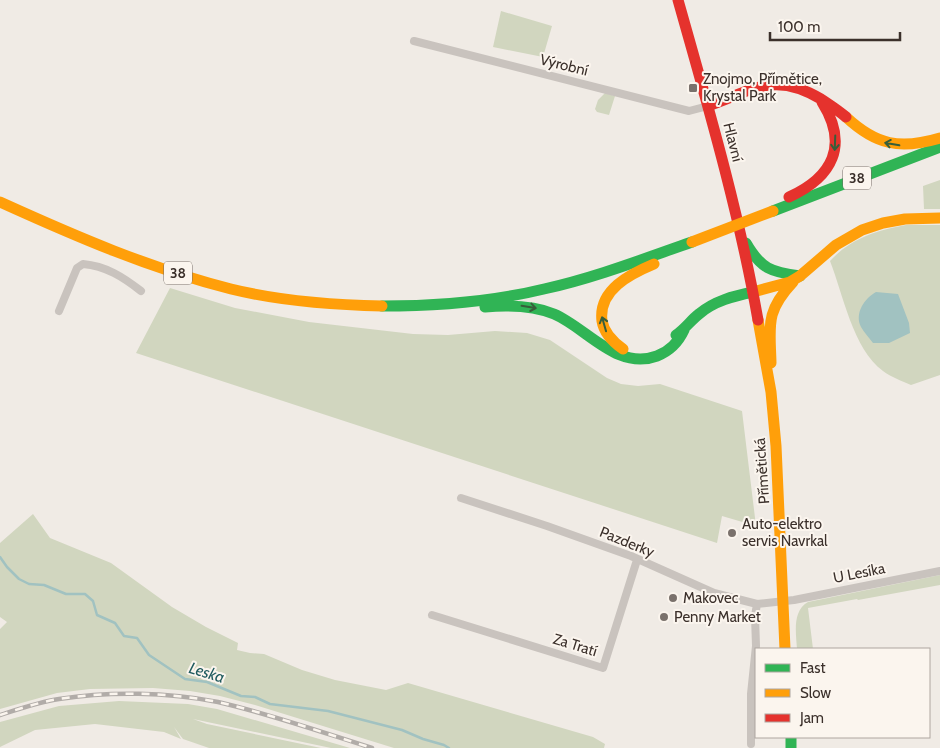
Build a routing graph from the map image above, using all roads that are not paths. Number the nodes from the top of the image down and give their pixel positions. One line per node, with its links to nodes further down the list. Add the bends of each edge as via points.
1 (678, 0): 4 (main road, Hlavní)
2 (414, 41): 4 (street, Výrobní, via 689,111)
3 (819, 98): 4 (main road, via 802,88 780,84); 5 (main road, one-way to 3, via 906,146 889,144 872,138); 8 (main road, one-way to 8, via 834,127 836,144 832,160 815,183)
4 (708, 106): 10 (main road, Hlavní)
5 (940, 138)
6 (940, 146): 8 (main road, 38)
7 (0, 202): 15 (main road, 38, via 121,253 194,279 259,294 345,305)
8 (773, 211): 11 (main road, 38, bridge)
9 (940, 218): 12 (main road, via 905,218 862,230 836,245)
10 (740, 233): 12 (main road, via 762,266); 14 (main road, Hlavní)
11 (691, 242): 15 (main road, 38, via 594,276 524,294); 17 (main road, one-way to 11, via 659,349 634,353 622,349 608,336 602,323 602,310 609,292 621,281 643,268 684,252)
12 (800, 276): 14 (main road); 18 (main road, via 778,298 770,316)
13 (141, 291): 16 (street, via 105,268 83,264 78,268)
14 (753, 292): 17 (main road, via 716,302 698,314); 18 (main road, Přímětická)
15 (394, 306): 17 (main road, one-way to 17, via 430,312 509,306 542,310 563,318 622,356 635,360 665,352)
16 (59, 311)
17 (684, 330)
18 (771, 392): 22 (main road, Přímětická)
19 (461, 498): 20 (street, Pazderky, via 548,526)
20 (636, 560): 23 (street, Pazderky, via 714,592); 24 (street, Za Tratí, via 603,668)
21 (940, 571): 22 (street, U Lesíka)
22 (783, 602): 23 (street, Pazderky); 26 (main road, Přímětická)
23 (757, 604): 25 (street)
24 (432, 615)
25 (756, 648)
26 (785, 648)
27 (755, 656): 28 (street)
28 (751, 744)

